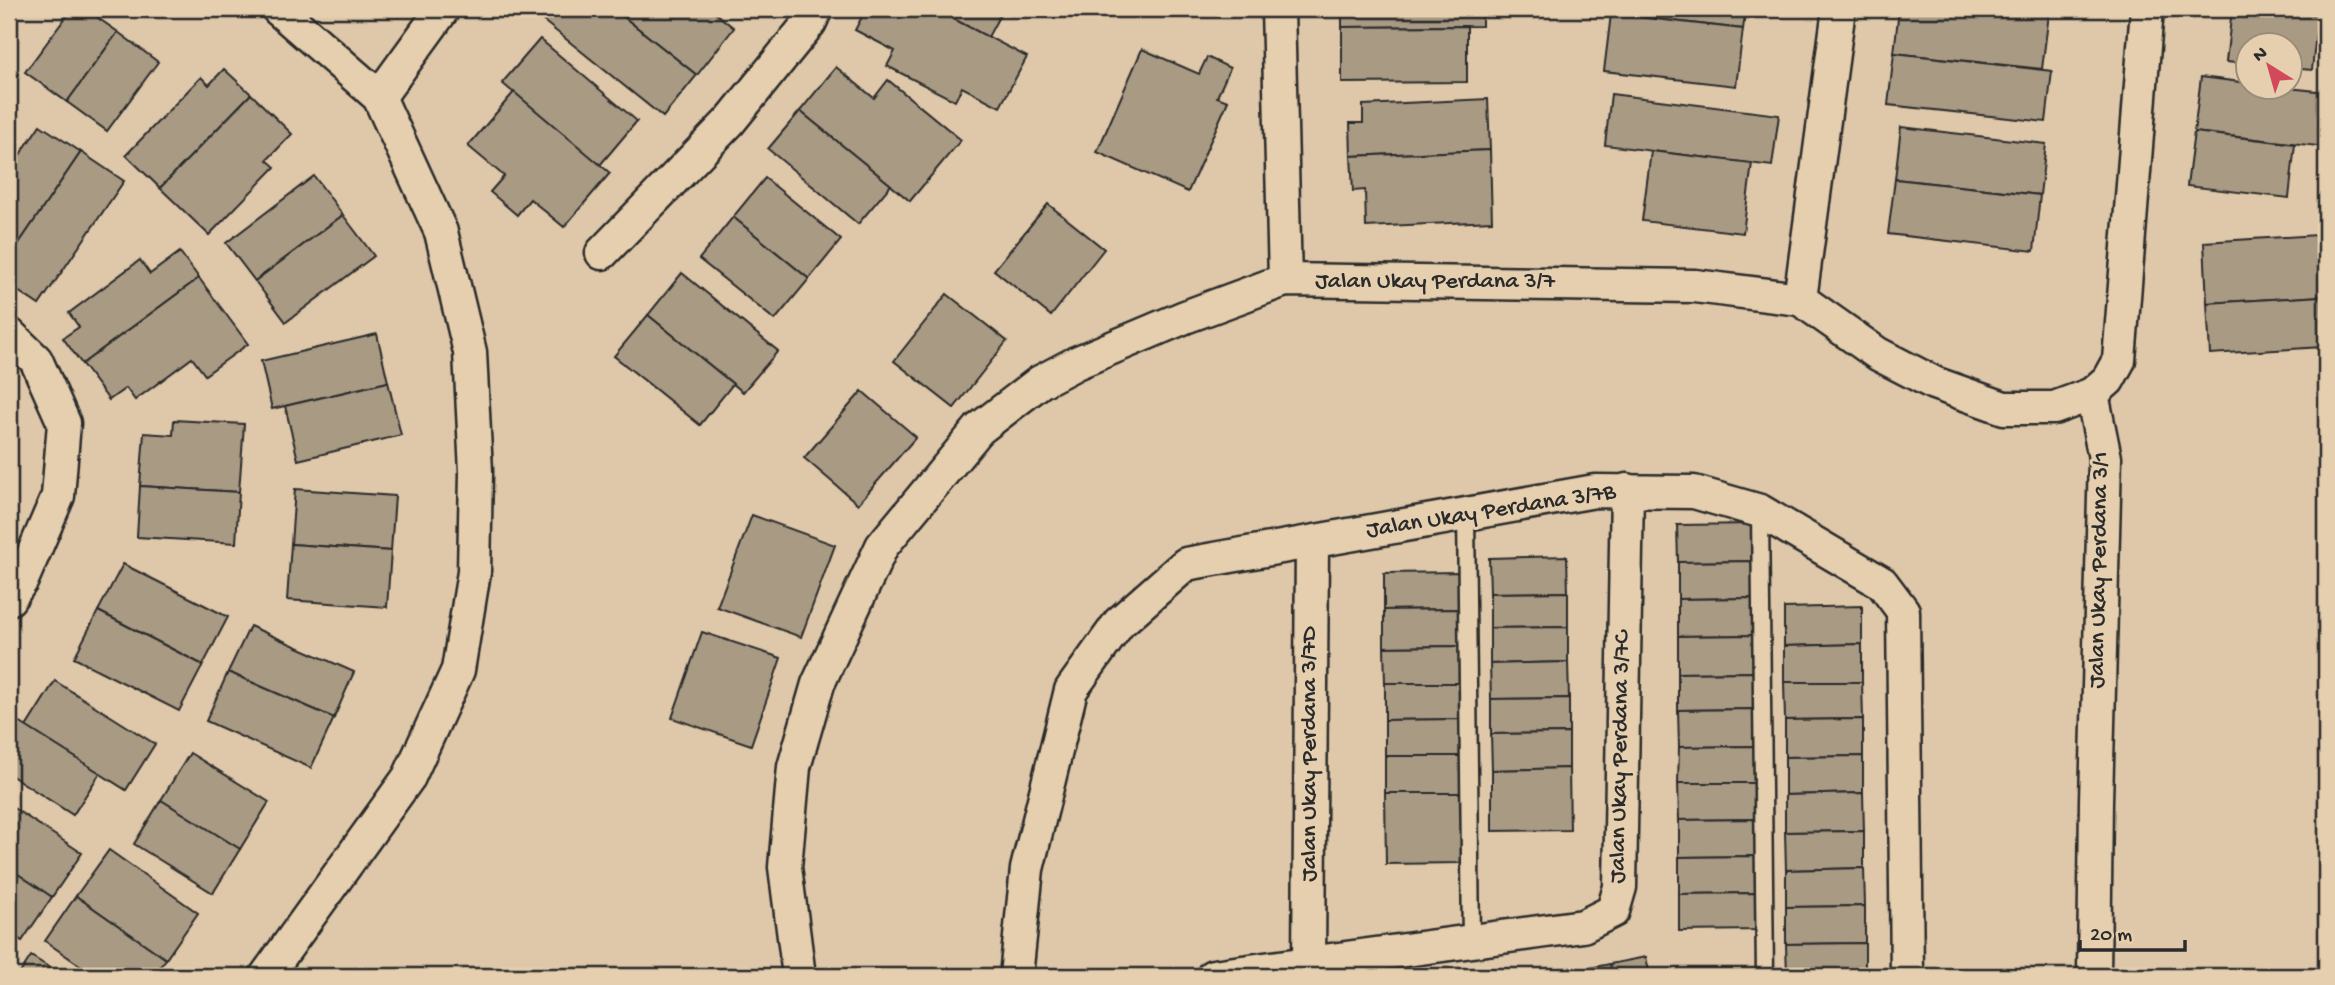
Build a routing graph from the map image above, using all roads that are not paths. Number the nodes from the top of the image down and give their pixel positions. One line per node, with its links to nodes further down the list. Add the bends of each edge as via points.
1 (278, 9): 7 (street)
2 (443, 9): 7 (street)
3 (816, 9): 8 (street, via 730,121)
4 (1278, 9): 9 (street)
5 (1839, 9): 10 (street)
6 (2147, 9): 12 (street, via 2119,360 2108,380)
7 (379, 97): 20 (street, via 441,232 470,352 476,472 474,572 458,670 408,777)
8 (602, 253)
9 (1285, 281): 10 (street, Jalan Ukay Perdana 3/7, via 1695,286); 21 (street, Jalan Ukay Perdana 3/7, via 1076,363 1040,382 979,429 882,546 818,684 794,767 785,866)
10 (1800, 299): 12 (street, Jalan Ukay Perdana 3/7, via 1878,354 1934,383 2004,408 2054,408)
11 (9, 334): 17 (street, via 36,360 64,423 58,496 22,580)
12 (2092, 394): 26 (street, Jalan Ukay Perdana 3/1, via 2105,458)
13 (1626, 490): 14 (street, Jalan Ukay Perdana 3/7B, via 1693,492); 15 (street, Jalan Ukay Perdana 3/7B, via 1595,491); 18 (street, Jalan Ukay Perdana 3/7C, via 1620,887 1613,912 1583,926)
14 (1760, 511): 24 (lane); 25 (street, Jalan Ukay Perdana 3/7B, via 1882,583 1903,611)
15 (1466, 514): 16 (street, Jalan Ukay Perdana 3/7B); 18 (lane)
16 (1312, 543): 19 (street, Jalan Ukay Perdana 3/7D); 22 (street, Jalan Ukay Perdana 3/7B, via 1186,564 1119,623 1071,690 1027,869)
17 (9, 599)
18 (1471, 941): 19 (street, Jalan Ukay Perdana 3/7C)
19 (1309, 964): 23 (street, Jalan Ukay Perdana 3/7C)
20 (266, 976)
21 (799, 976)
22 (1016, 976)
23 (1213, 976)
24 (1765, 976)
25 (1907, 976)
26 (2094, 976)

